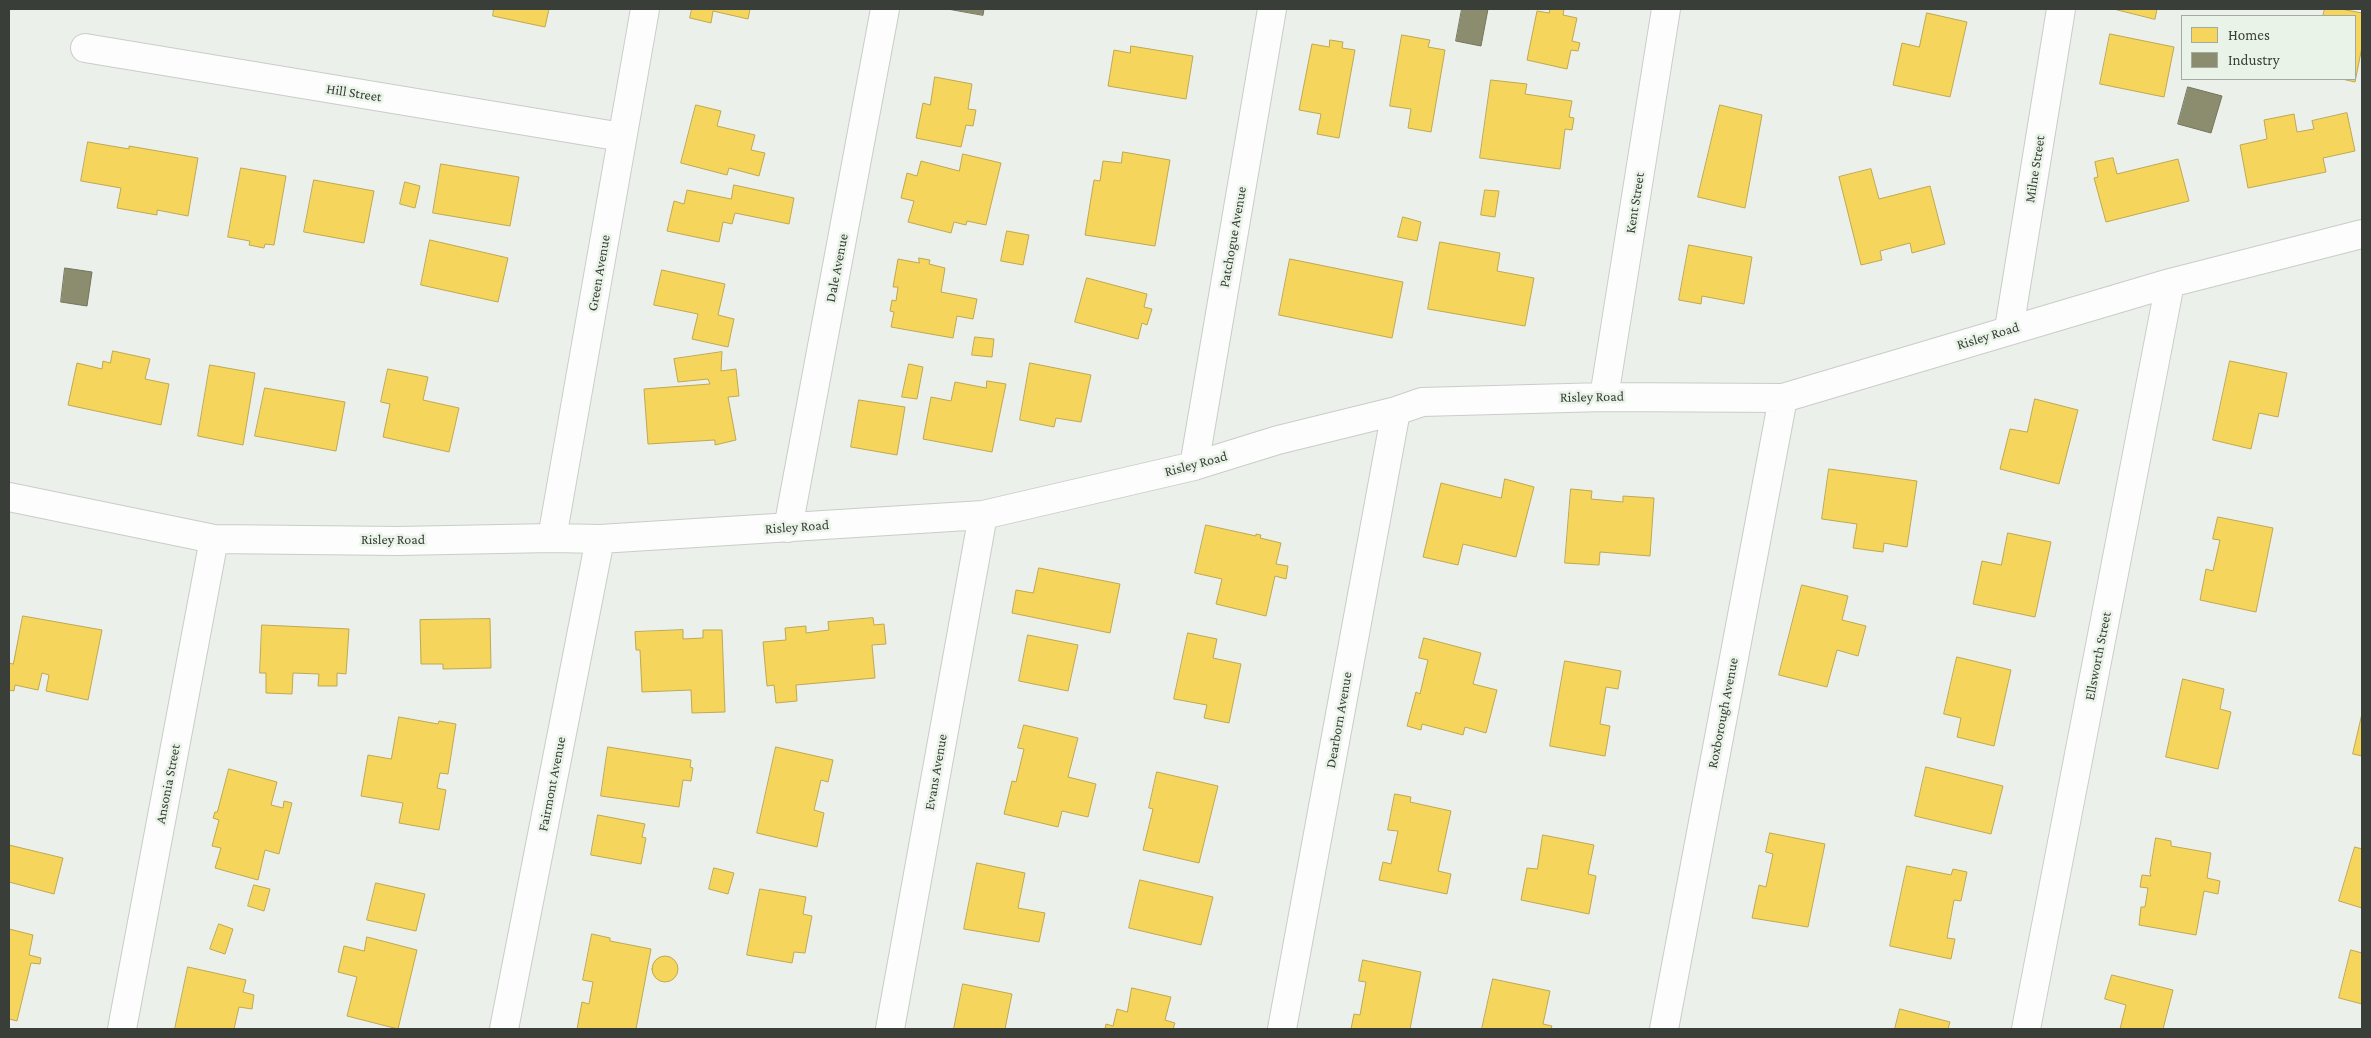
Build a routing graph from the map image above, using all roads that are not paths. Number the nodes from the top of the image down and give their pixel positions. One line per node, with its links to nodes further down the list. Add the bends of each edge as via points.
1 (645, 9): 7 (street, Green Avenue)
2 (885, 9): 17 (street, Dale Avenue)
3 (1272, 9): 14 (street, Patchogue Avenue)
4 (1666, 9): 11 (street, Kent Street)
5 (2061, 9): 10 (street, Milne Street)
6 (85, 48): 7 (street, Hill Street)
7 (622, 137): 18 (street, Green Avenue)
8 (2362, 234): 9 (street, Risley Road)
9 (2170, 283): 10 (street, Risley Road); 26 (street, Ellsworth Street)
10 (2010, 329): 12 (street, Risley Road)
11 (1604, 396): 12 (street, Risley Road); 13 (street, Risley Road, via 1422,402)
12 (1783, 398): 25 (street, Roxborough Avenue)
13 (1396, 411): 14 (street, Risley Road, via 1278,440); 24 (street, Dearborn Avenue)
14 (1194, 466): 16 (street, Risley Road)
15 (9, 497): 19 (street, Risley Road)
16 (983, 515): 17 (street, Risley Road); 23 (street, Evans Avenue)
17 (788, 528): 20 (street, Risley Road)
18 (552, 538): 19 (street, Risley Road, via 398,541); 20 (street, Risley Road)
19 (214, 539): 21 (street, Ansonia Street)
20 (600, 539): 22 (street, Fairmont Avenue)
21 (122, 1029)
22 (504, 1029)
23 (890, 1029)
24 (1282, 1029)
25 (1664, 1029)
26 (2026, 1029)

